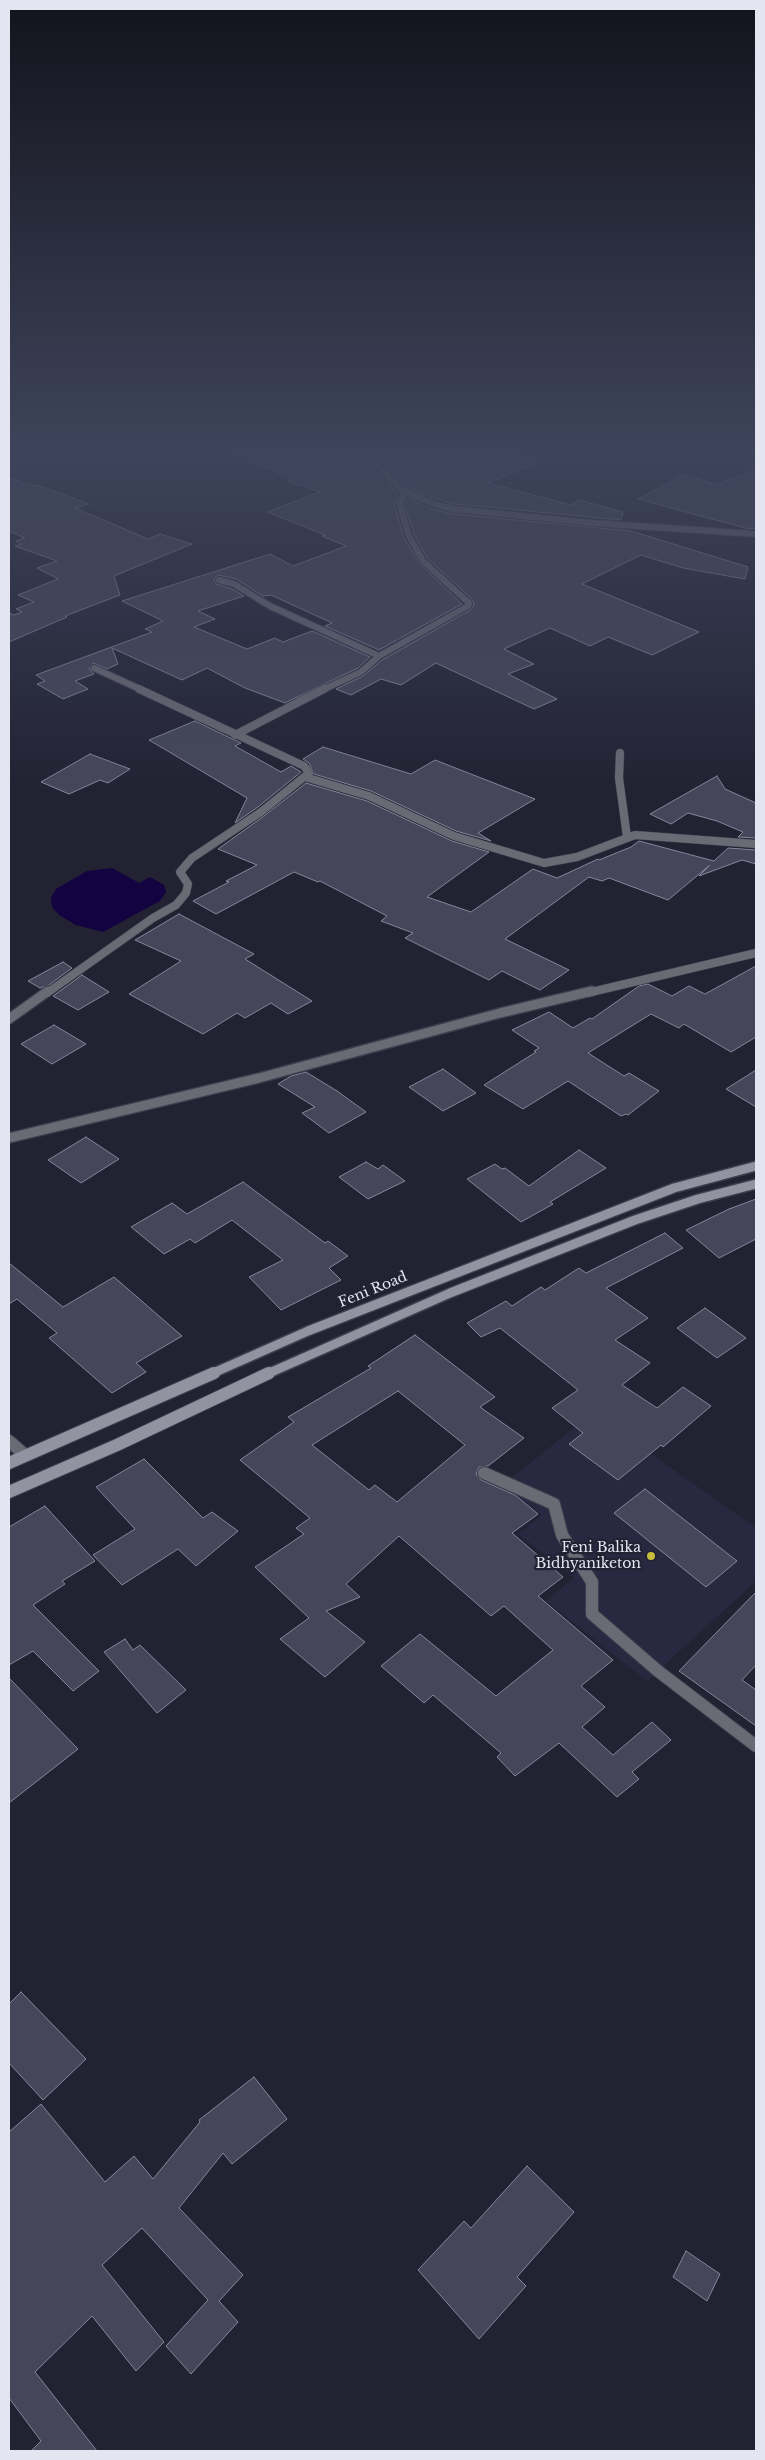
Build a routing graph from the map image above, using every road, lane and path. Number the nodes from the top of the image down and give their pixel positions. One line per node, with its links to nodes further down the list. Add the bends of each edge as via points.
1 (427, 565): 3 (street, via 469,603 468,606)
2 (218, 580): 3 (street, via 234,584 270,606)
3 (380, 656): 5 (street, via 361,672)
4 (94, 668): 5 (street)
5 (235, 735): 7 (street, via 304,766 309,774)
6 (620, 753): 8 (street, via 619,778)
7 (305, 777): 8 (street, via 369,796 454,836 544,863 577,857); 11 (street, via 261,812 192,858 180,872 188,884 186,893 176,905)
8 (627, 837): 9 (street, via 662,836)
9 (756, 844)
10 (756, 953): 12 (street, via 500,1013 259,1078)
11 (9, 1019)
12 (9, 1138)
13 (756, 1166): 16 (main road, Feni Road, via 674,1188 528,1243 308,1330)
14 (756, 1184): 19 (main road, via 635,1220 450,1293)
15 (9, 1441): 16 (street)
16 (25, 1455): 17 (main road, Feni Road)
17 (9, 1463)
18 (484, 1473): 20 (street, via 554,1504 562,1535 592,1582 592,1614 658,1671)
19 (9, 1492)
20 (756, 1746)

